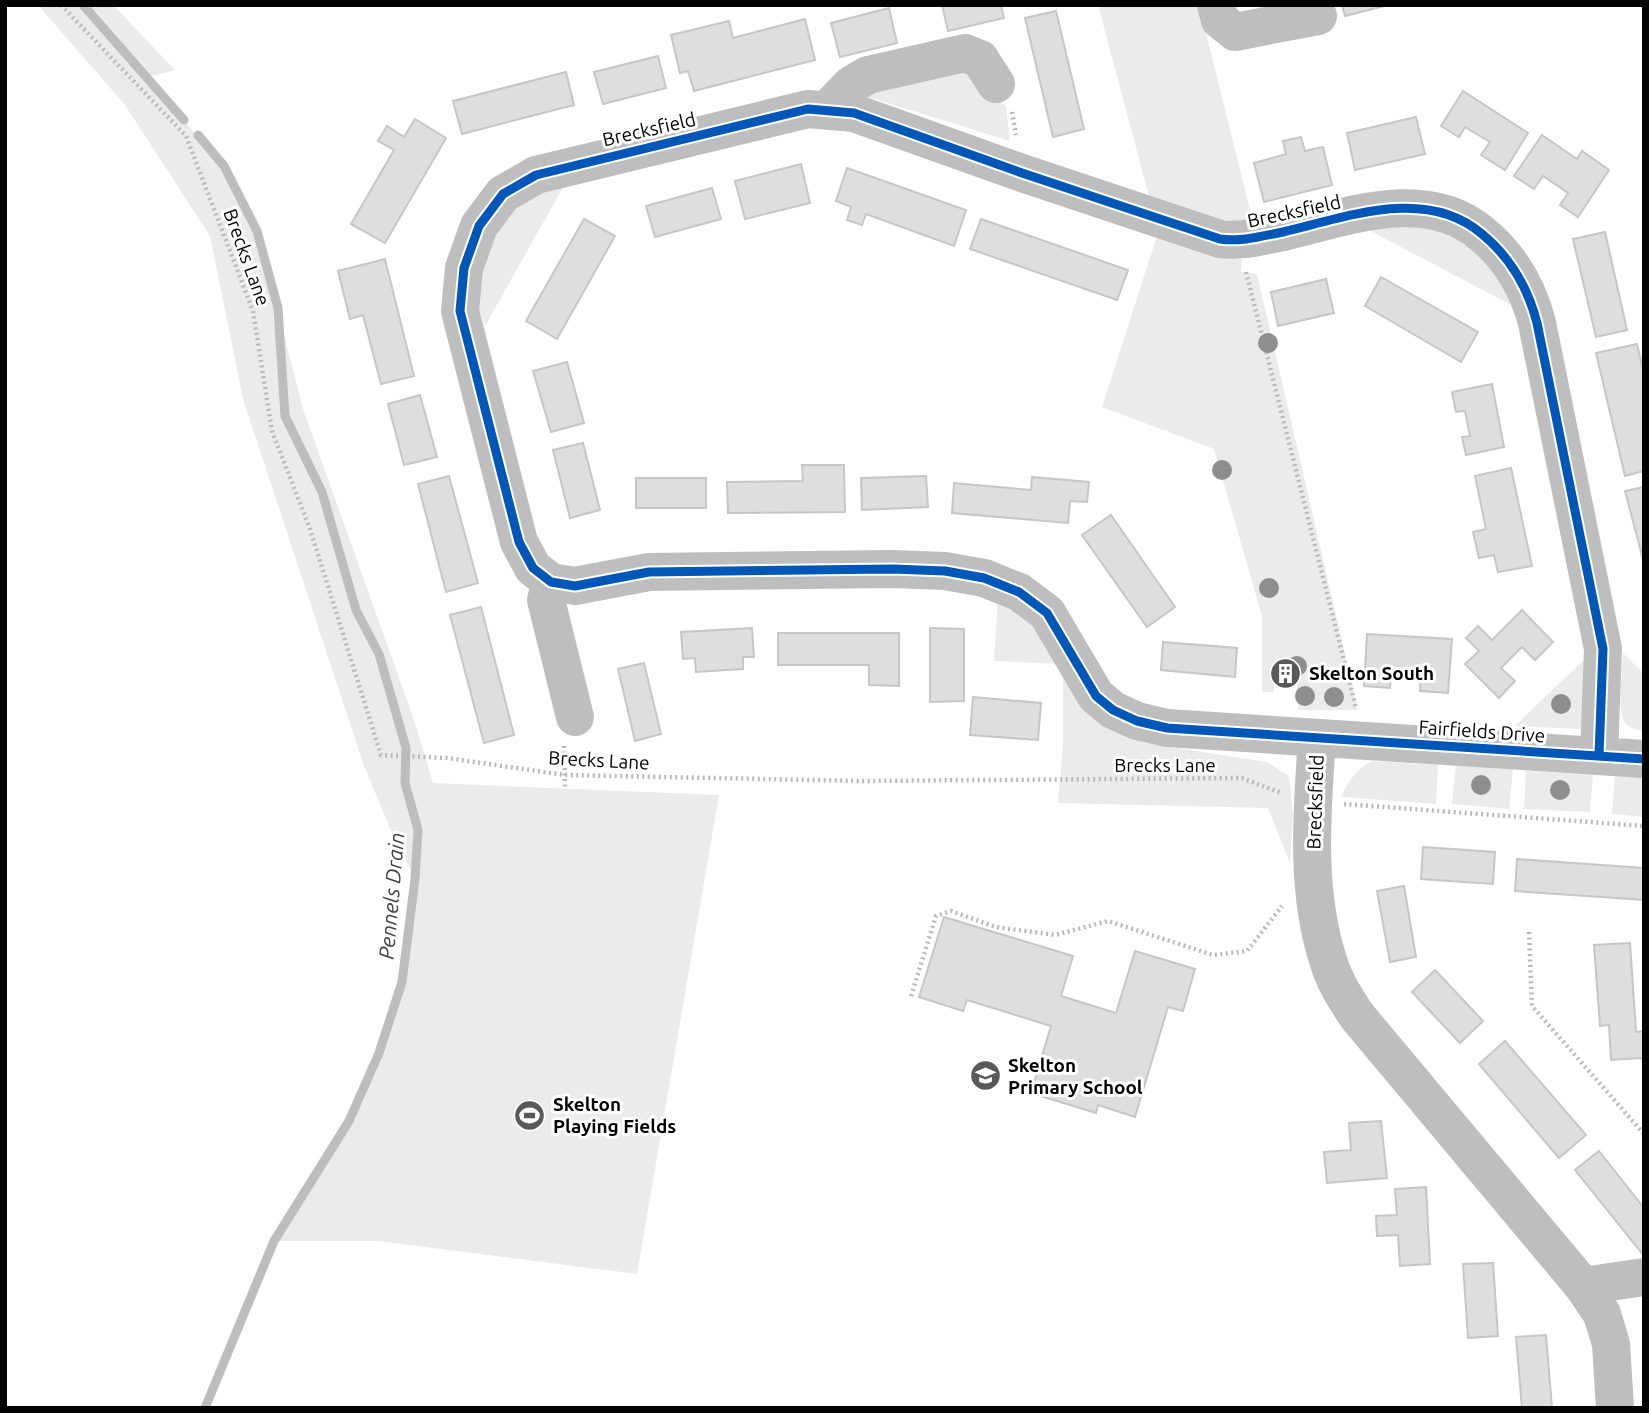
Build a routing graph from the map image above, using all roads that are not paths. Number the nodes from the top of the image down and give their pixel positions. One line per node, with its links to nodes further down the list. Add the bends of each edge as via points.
1 (1216, 5): 2 (street, via 1220,20 1236,32)
2 (1318, 16)
3 (996, 84): 4 (street, via 980,59 965,53 868,75 851,85)
4 (828, 110): 5 (street, Brecksfield, via 808,109 536,175 503,194 479,226 464,268 460,311 519,542 533,568); 8 (street, Brecksfield, via 854,113 1220,239 1247,240 1391,207 1427,209 1468,221 1496,245 1517,274 1537,323 1603,649)
5 (551, 583): 6 (street, via 546,600); 7 (street, Brecksfield, via 575,586 649,572 893,569 984,578 1019,592 1047,613 1096,696 1113,710 1167,728)
6 (575, 717)
7 (1317, 738): 8 (street, Fairfields Drive); 11 (street, Brecksfield, via 1312,841 1316,895 1329,963 1340,989 1357,1016)
8 (1599, 755): 9 (street, Fairfields Drive)
9 (1644, 759)
10 (1644, 1277): 11 (street)
11 (1583, 1286): 12 (street, Brecksfield, via 1602,1314 1611,1344)
12 (1615, 1408)

